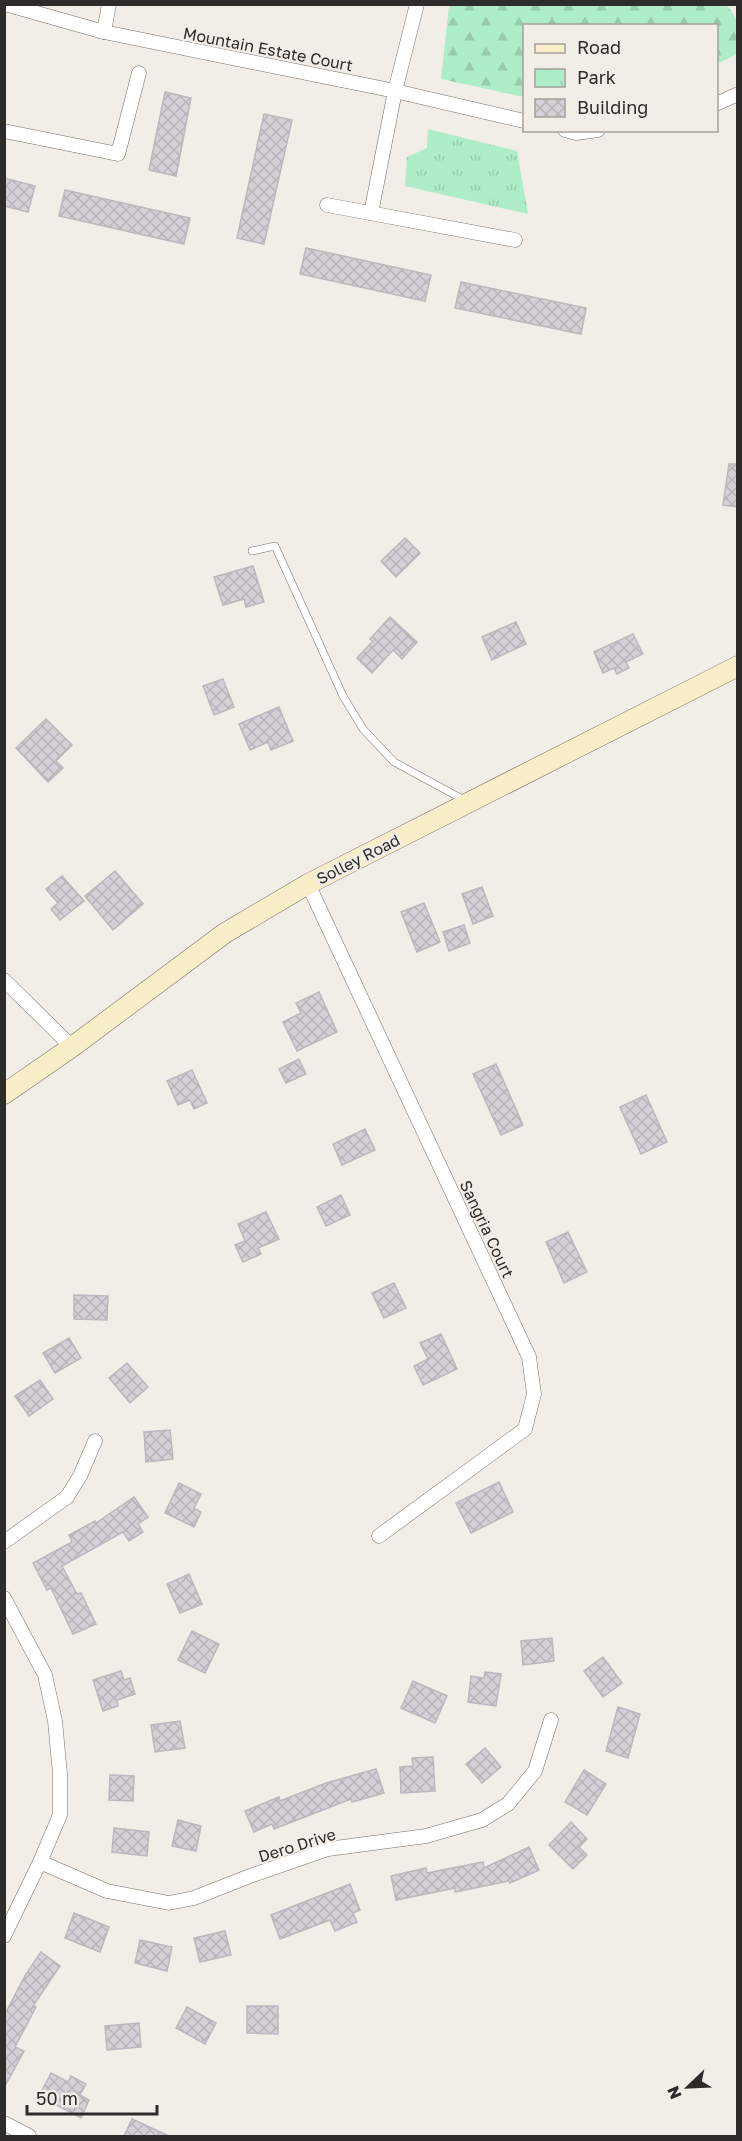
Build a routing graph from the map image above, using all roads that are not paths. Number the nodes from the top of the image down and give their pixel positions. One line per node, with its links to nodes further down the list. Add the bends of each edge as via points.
1 (109, 4): 4 (street)
2 (417, 4): 6 (street)
3 (5, 5): 4 (street, Mountain Estate Court)
4 (104, 32): 6 (street, Mountain Estate Court)
5 (138, 73): 10 (street, via 118,154)
6 (395, 92): 9 (street, Mountain Estate Court); 12 (street)
7 (738, 94): 8 (street)
8 (718, 104)
9 (523, 121)
10 (4, 130)
11 (327, 205): 12 (street)
12 (371, 213): 13 (street)
13 (515, 240)
14 (252, 551): 16 (lane, via 275,546 343,696 372,741 393,762)
15 (738, 666): 16 (main road, Solley Road)
16 (469, 802): 17 (main road, Solley Road)
17 (308, 884): 19 (main road, Solley Road, via 225,933); 22 (street, Sangria Court, via 529,1357 534,1394 525,1429)
18 (4, 980): 19 (street)
19 (72, 1047): 20 (main road, Solley Road)
20 (4, 1094)
21 (94, 1441): 23 (street, via 67,1497)
22 (379, 1536)
23 (4, 1542)
24 (4, 1598): 26 (street, via 45,1675 55,1721 60,1815)
25 (551, 1720): 26 (street, Dero Drive, via 535,1772 508,1804 482,1820 426,1836 328,1849 194,1899 169,1903 106,1891)
26 (40, 1862): 27 (street)
27 (4, 1936)
28 (4, 2123): 29 (street)
29 (29, 2136)

